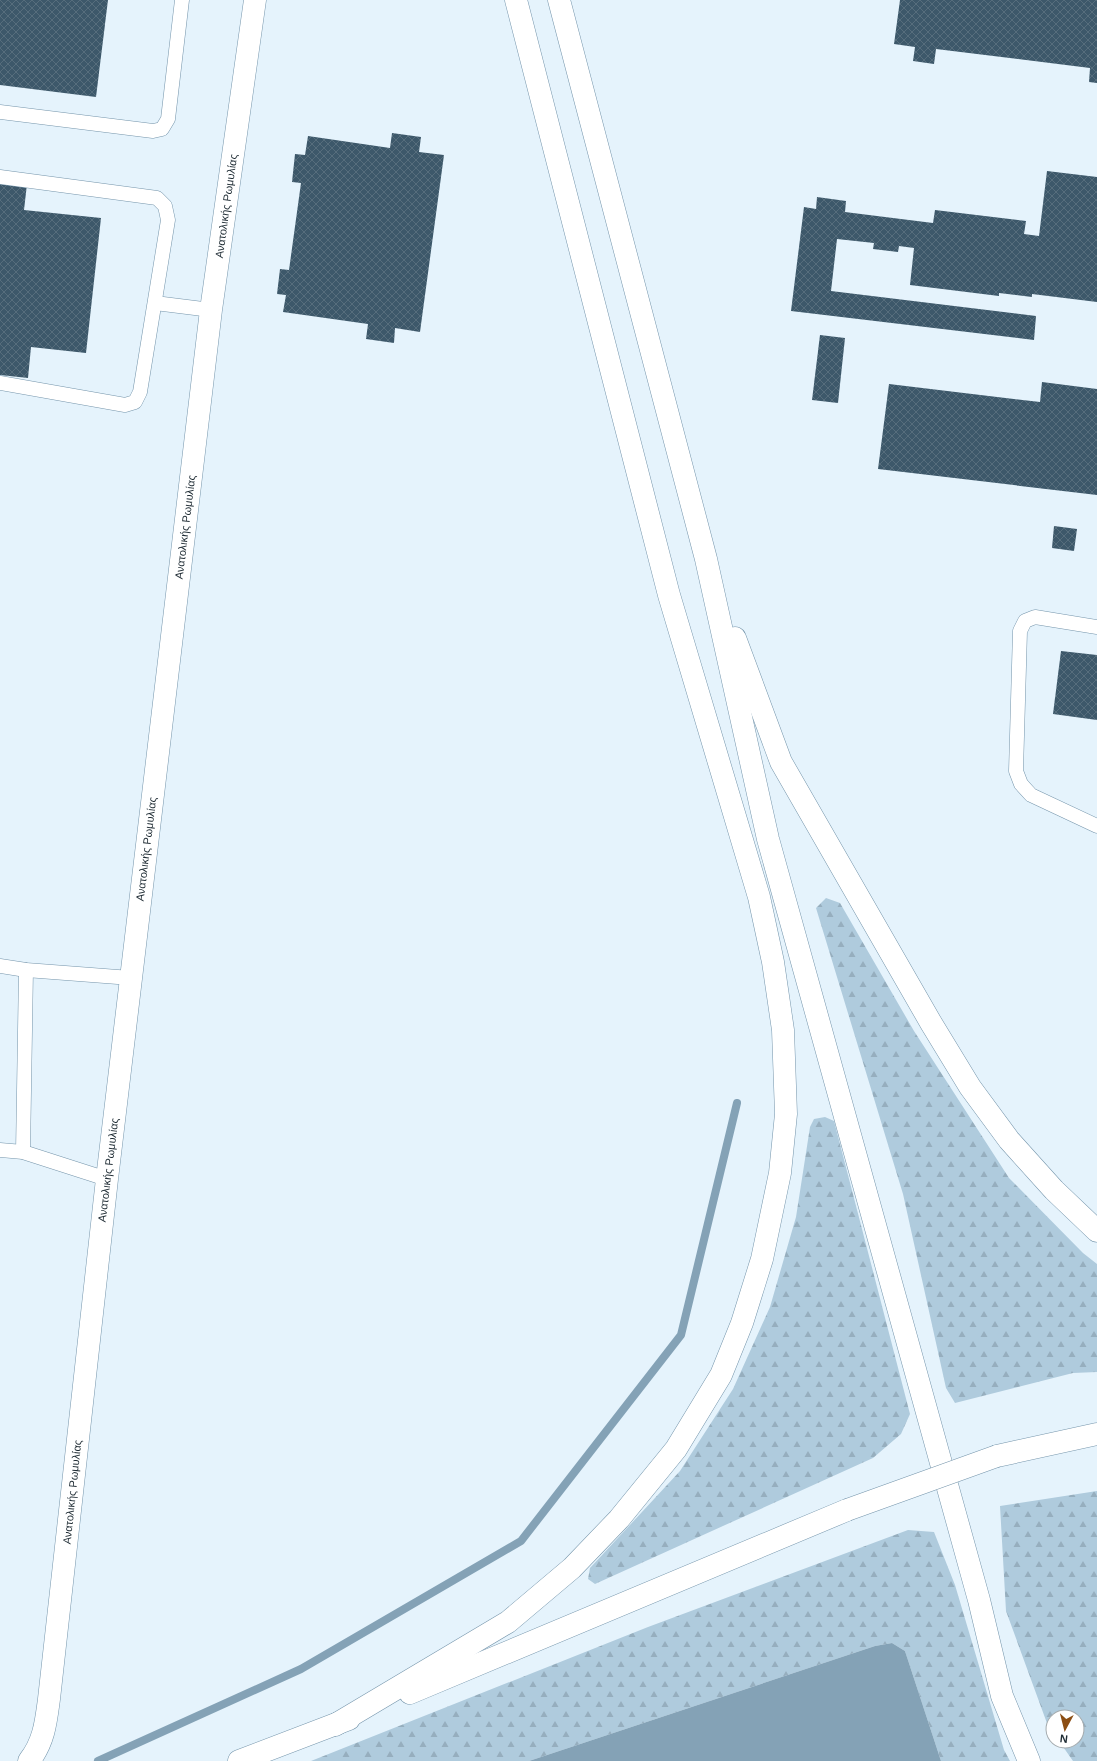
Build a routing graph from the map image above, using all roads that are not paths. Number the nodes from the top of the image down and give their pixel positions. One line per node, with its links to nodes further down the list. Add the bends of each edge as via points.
1 (182, 0): 5 (lane, via 168,119 162,129 153,131)
2 (255, 0): 8 (main road, Ανατολικής Ρωμυλίας)
3 (516, 0): 21 (main road, via 669,595 759,897 773,962 783,1030 786,1114 780,1173 765,1245 742,1323 721,1375 676,1449 619,1519 572,1568 508,1622)
4 (559, 0): 10 (main road)
5 (0, 112)
6 (0, 178): 7 (lane, via 157,198 165,206 168,220)
7 (155, 303): 8 (lane); 9 (lane, via 140,392 135,402 125,405)
8 (211, 310): 15 (main road, Ανατολικής Ρωμυλίας)
9 (0, 384)
10 (706, 558): 19 (main road, via 781,762 931,1023 970,1087 1009,1140 1054,1190); 24 (main road, via 768,839 979,1600 1002,1696)
11 (1097, 627): 12 (lane, via 1034,617 1025,621 1020,631 1016,771 1021,784 1031,795)
12 (1097, 826)
13 (0, 966): 14 (lane)
14 (26, 970): 15 (lane); 17 (lane)
15 (131, 978): 18 (main road, Ανατολικής Ρωμυλίας)
16 (0, 1150): 17 (lane)
17 (23, 1152): 18 (lane)
18 (107, 1179): 22 (main road, Ανατολικής Ρωμυλίας, via 49,1699 43,1735)
19 (1097, 1231)
20 (1097, 1434): 21 (main road, bridge, via 997,1456 846,1510)
21 (335, 1725): 23 (main road)
22 (29, 1761)
23 (239, 1761)
24 (1029, 1761)

